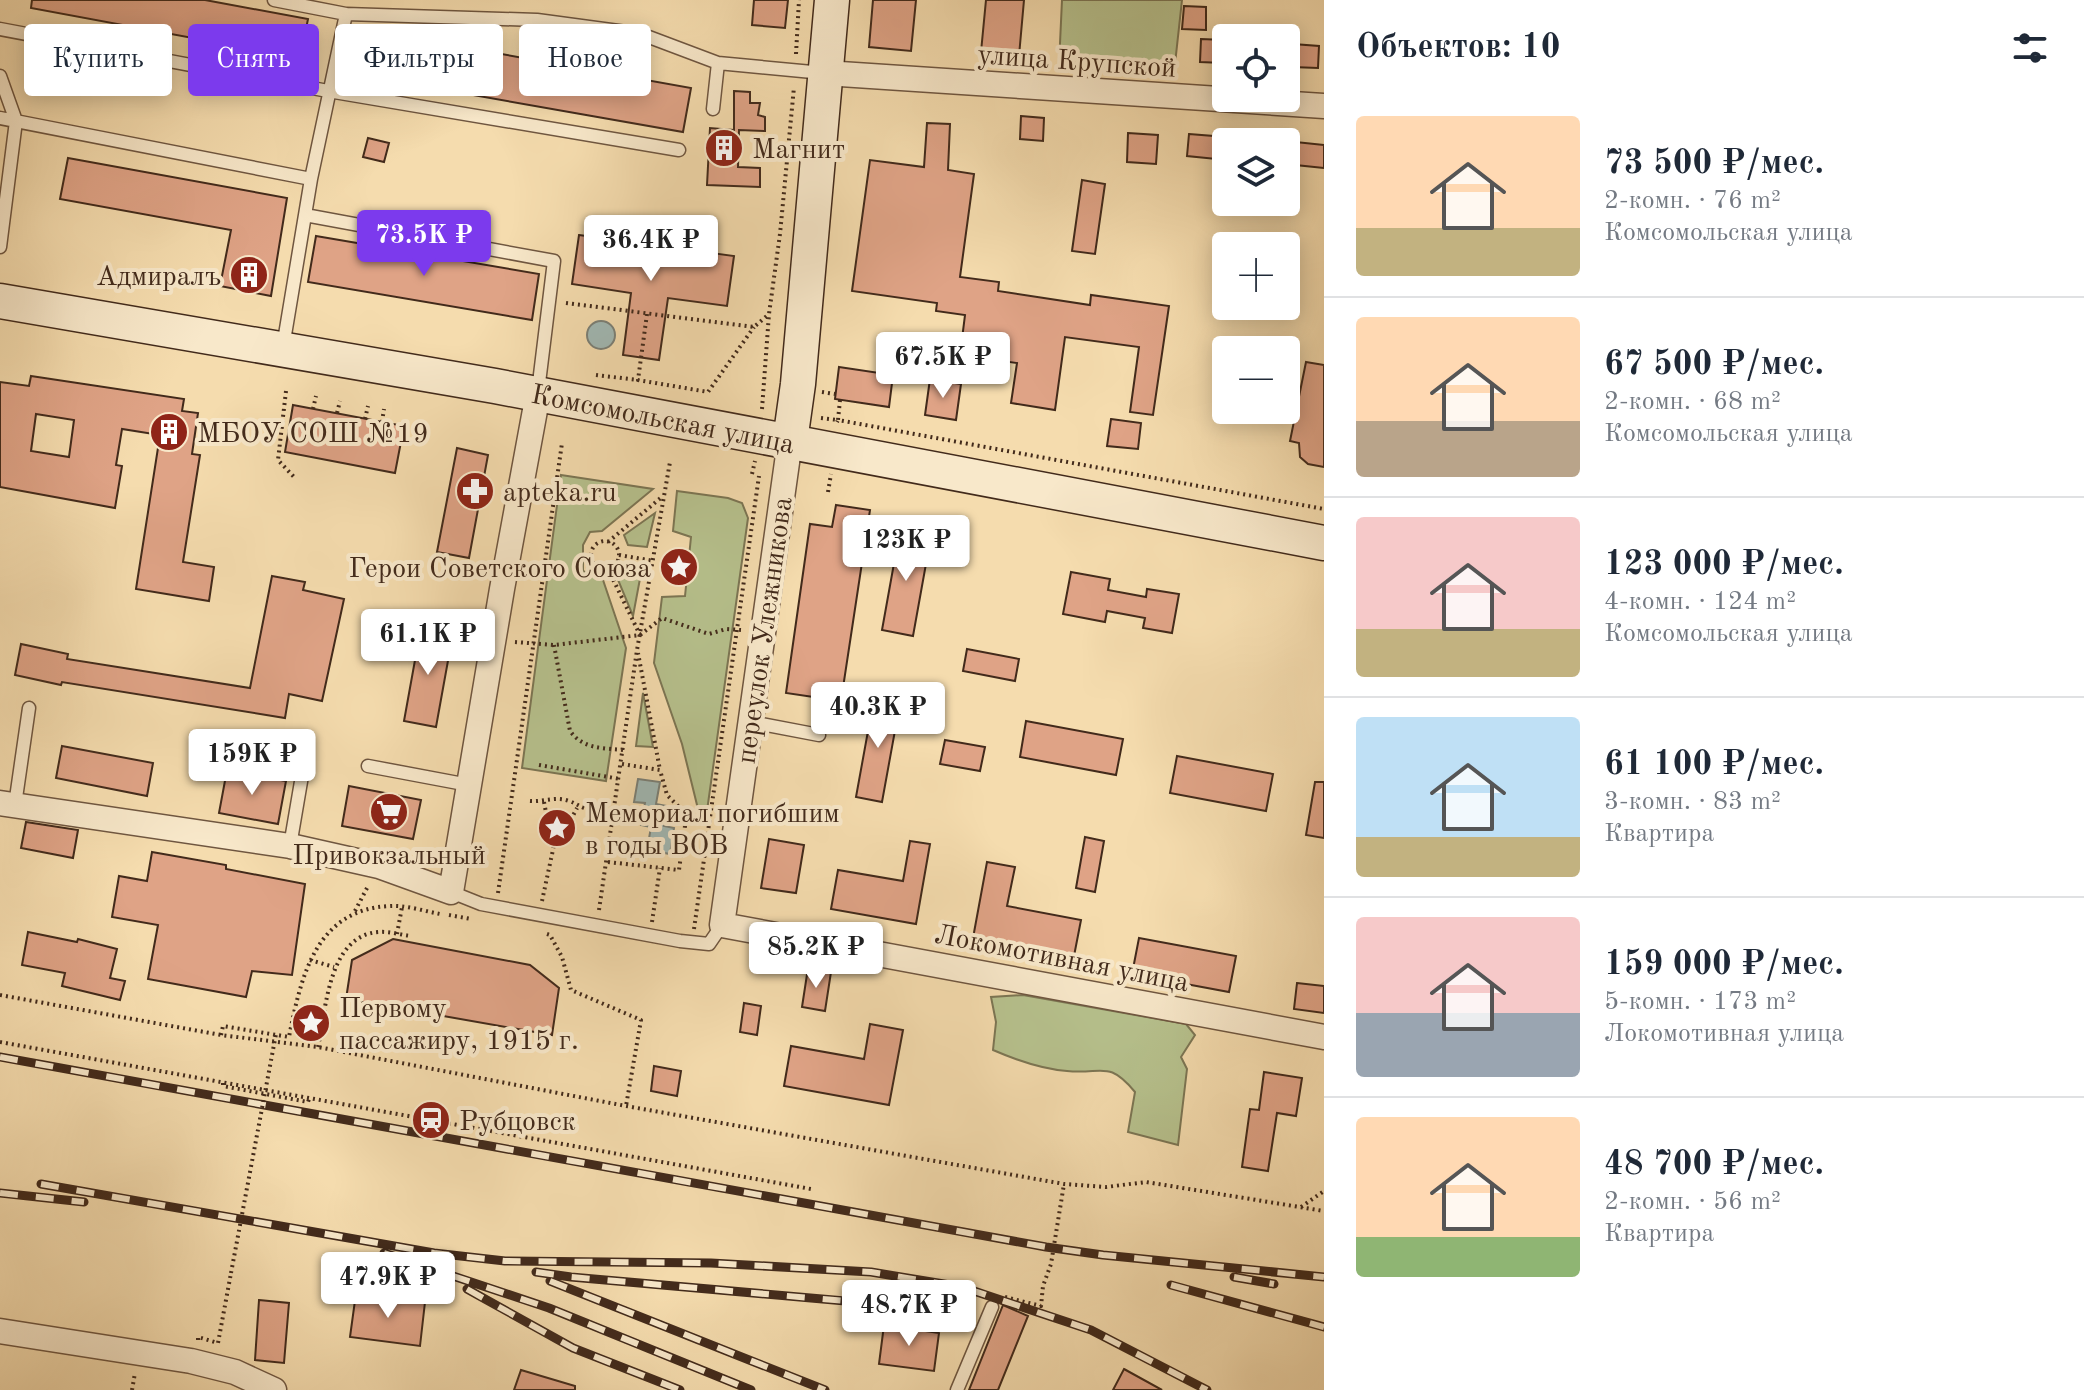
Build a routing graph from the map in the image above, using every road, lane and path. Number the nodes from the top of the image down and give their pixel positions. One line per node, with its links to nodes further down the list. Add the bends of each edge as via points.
1 (274, 0): 4 (lane)
2 (799, 0): 7 (path)
3 (832, 0): 7 (main road, переулок Улежникова)
4 (346, 14): 6 (lane, via 537,20 641,34); 9 (lane)
5 (0, 29): 9 (lane)
6 (718, 63): 7 (lane); 11 (lane)
7 (810, 73): 10 (street, улица Крупской); 21 (path); 35 (main road, переулок Улежникова, via 798,384)
8 (0, 76): 13 (lane)
9 (328, 91): 14 (lane); 15 (lane)
10 (1324, 106)
11 (713, 109)
12 (0, 118): 13 (lane)
13 (16, 121): 15 (lane); 17 (lane)
14 (679, 150)
15 (311, 179): 16 (lane)
16 (305, 215): 19 (lane, via 554,261); 23 (lane)
17 (0, 247)
18 (0, 301): 23 (main road, Комсомольская улица)
19 (549, 301): 20 (path); 25 (lane)
20 (647, 313): 22 (path); 22 (path, via 638,380 708,392)
21 (769, 314): 22 (path); 35 (path)
22 (754, 327)
23 (282, 350): 25 (main road, Комсомольская улица)
24 (286, 391): 40 (path, via 278,460)
25 (538, 394): 35 (main road, Комсомольская улица); 51 (street)
26 (316, 396): 30 (path)
27 (840, 400): 42 (path, via 838,420)
28 (340, 401): 32 (path)
29 (368, 406): 33 (path)
30 (313, 409)
31 (384, 409): 34 (path)
32 (337, 413)
33 (365, 419)
34 (382, 422)
35 (775, 438): 38 (path); 44 (main road, Комсомольская улица); 49 (street, переулок Улежникова)
36 (562, 443): 52 (path)
37 (670, 462): 41 (path)
38 (752, 474)
39 (759, 476): 48 (path)
40 (294, 477)
41 (665, 494): 43 (path); 46 (path)
42 (1324, 509)
43 (608, 542): 45 (path); 47 (path, via 596,545 591,557 599,568)
44 (1324, 543)
45 (619, 555): 46 (path); 47 (path)
46 (654, 561): 50 (path)
47 (608, 569): 50 (path)
48 (738, 630): 49 (path); 50 (path, via 709,634 662,618); 85 (path)
49 (763, 633): 56 (street, переулок Улежникова)
50 (640, 635): 53 (path); 54 (path)
51 (493, 640): 52 (path); 65 (street)
52 (533, 643): 53 (path); 79 (path)
53 (554, 645): 59 (path, via 570,731 578,742)
54 (637, 650): 59 (path); 63 (path)
55 (29, 708): 68 (lane)
56 (751, 722): 57 (lane); 82 (street, переулок Улежникова)
57 (819, 735)
58 (235, 739): 72 (lane, via 295,752 304,764)
59 (623, 750): 60 (path)
60 (622, 764): 63 (path); 64 (path)
61 (539, 765): 64 (path)
62 (368, 766): 65 (lane)
63 (660, 770): 74 (path, via 667,795 684,812 685,826 679,870)
64 (620, 779): 73 (path)
65 (469, 785): 76 (street)
66 (530, 801): 67 (path)
67 (544, 802): 69 (path, via 570,801); 71 (path, via 548,823)
68 (7, 804): 72 (street)
69 (577, 808): 70 (path); 71 (path, via 568,825)
70 (592, 810)
71 (557, 831): 77 (path)
72 (290, 846): 76 (street, via 379,866)
73 (608, 862): 74 (path); 81 (path)
74 (660, 868): 83 (path, via 651,924)
75 (367, 888): 80 (path)
76 (451, 892): 79 (lane)
77 (541, 903)
78 (402, 907): 79 (path, via 492,922); 80 (path); 86 (path)
79 (495, 907): 82 (lane, via 709,944)
80 (355, 911): 88 (path, via 332,927)
81 (599, 914)
82 (722, 925): 93 (street, Локомотивная улица)
83 (665, 927)
84 (535, 932): 99 (path, via 550,935 571,990 641,1020)
85 (694, 932)
86 (397, 934): 87 (path); 89 (path, via 365,936 347,948)
87 (411, 936)
88 (310, 960): 89 (path); 91 (path, via 289,1037)
89 (334, 967): 95 (path)
90 (0, 995): 92 (path)
91 (276, 1034): 92 (path, via 223,1026); 97 (path, bridge)
92 (221, 1035): 95 (path)
93 (1324, 1037)
94 (0, 1042): 96 (path)
95 (318, 1047): 99 (path)
96 (225, 1084): 97 (path); 98 (path)
97 (265, 1093): 98 (path); 107 (path, bridge)
98 (307, 1100): 101 (path)
99 (626, 1106): 100 (path)
100 (1064, 1184): 103 (path, via 1106,1187 1146,1182); 105 (path, via 1041,1306 995,1294)
101 (811, 1189)
102 (1324, 1191): 103 (path)
103 (1301, 1207): 104 (path)
104 (1324, 1211)
105 (992, 1307): 109 (lane)
106 (0, 1331): 108 (street, via 191,1361 235,1372)
107 (218, 1343)
108 (274, 1390)
109 (957, 1390)

